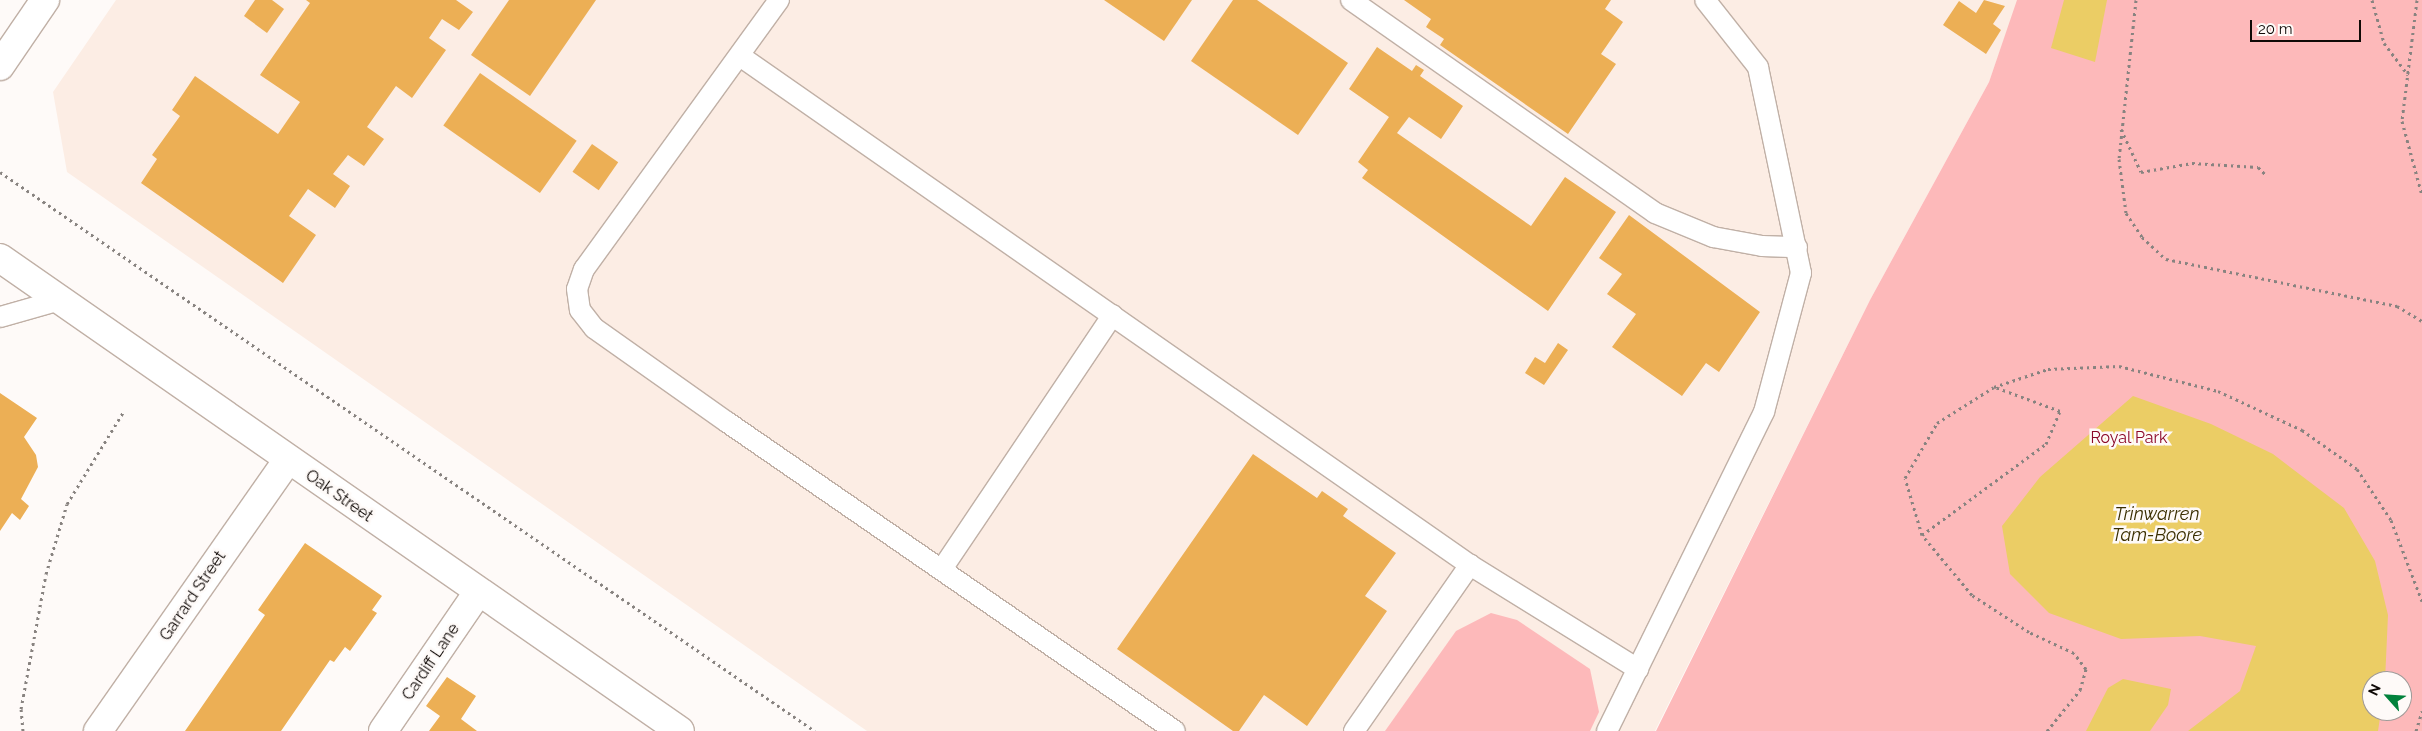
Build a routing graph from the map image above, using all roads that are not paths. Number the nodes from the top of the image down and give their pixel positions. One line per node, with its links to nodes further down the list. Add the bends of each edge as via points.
1 (45, 0): 6 (street)
2 (779, 0): 5 (lane)
3 (1351, 0): 7 (lane, via 1655,213 1713,236 1762,246)
4 (1706, 0): 7 (lane, via 1758,66)
5 (740, 56): 10 (lane); 14 (lane, via 584,269 576,289 580,310 594,328)
6 (0, 66)
7 (1797, 247): 16 (lane, via 1801,273 1764,412)
8 (0, 258): 9 (street, Oak Street)
9 (60, 300): 11 (lane); 12 (street, Oak Street)
10 (1113, 315): 13 (lane); 14 (lane)
11 (0, 317)
12 (288, 460): 15 (street, Oak Street); 17 (street, Garrard Street)
13 (1470, 565): 16 (lane); 21 (lane)
14 (942, 570): 20 (lane)
15 (478, 592): 18 (street, Cardiff Lane); 19 (street, Oak Street)
16 (1638, 669): 22 (lane)
17 (98, 731)
18 (383, 731)
19 (680, 731)
20 (1175, 731)
21 (1354, 731)
22 (1606, 731)

